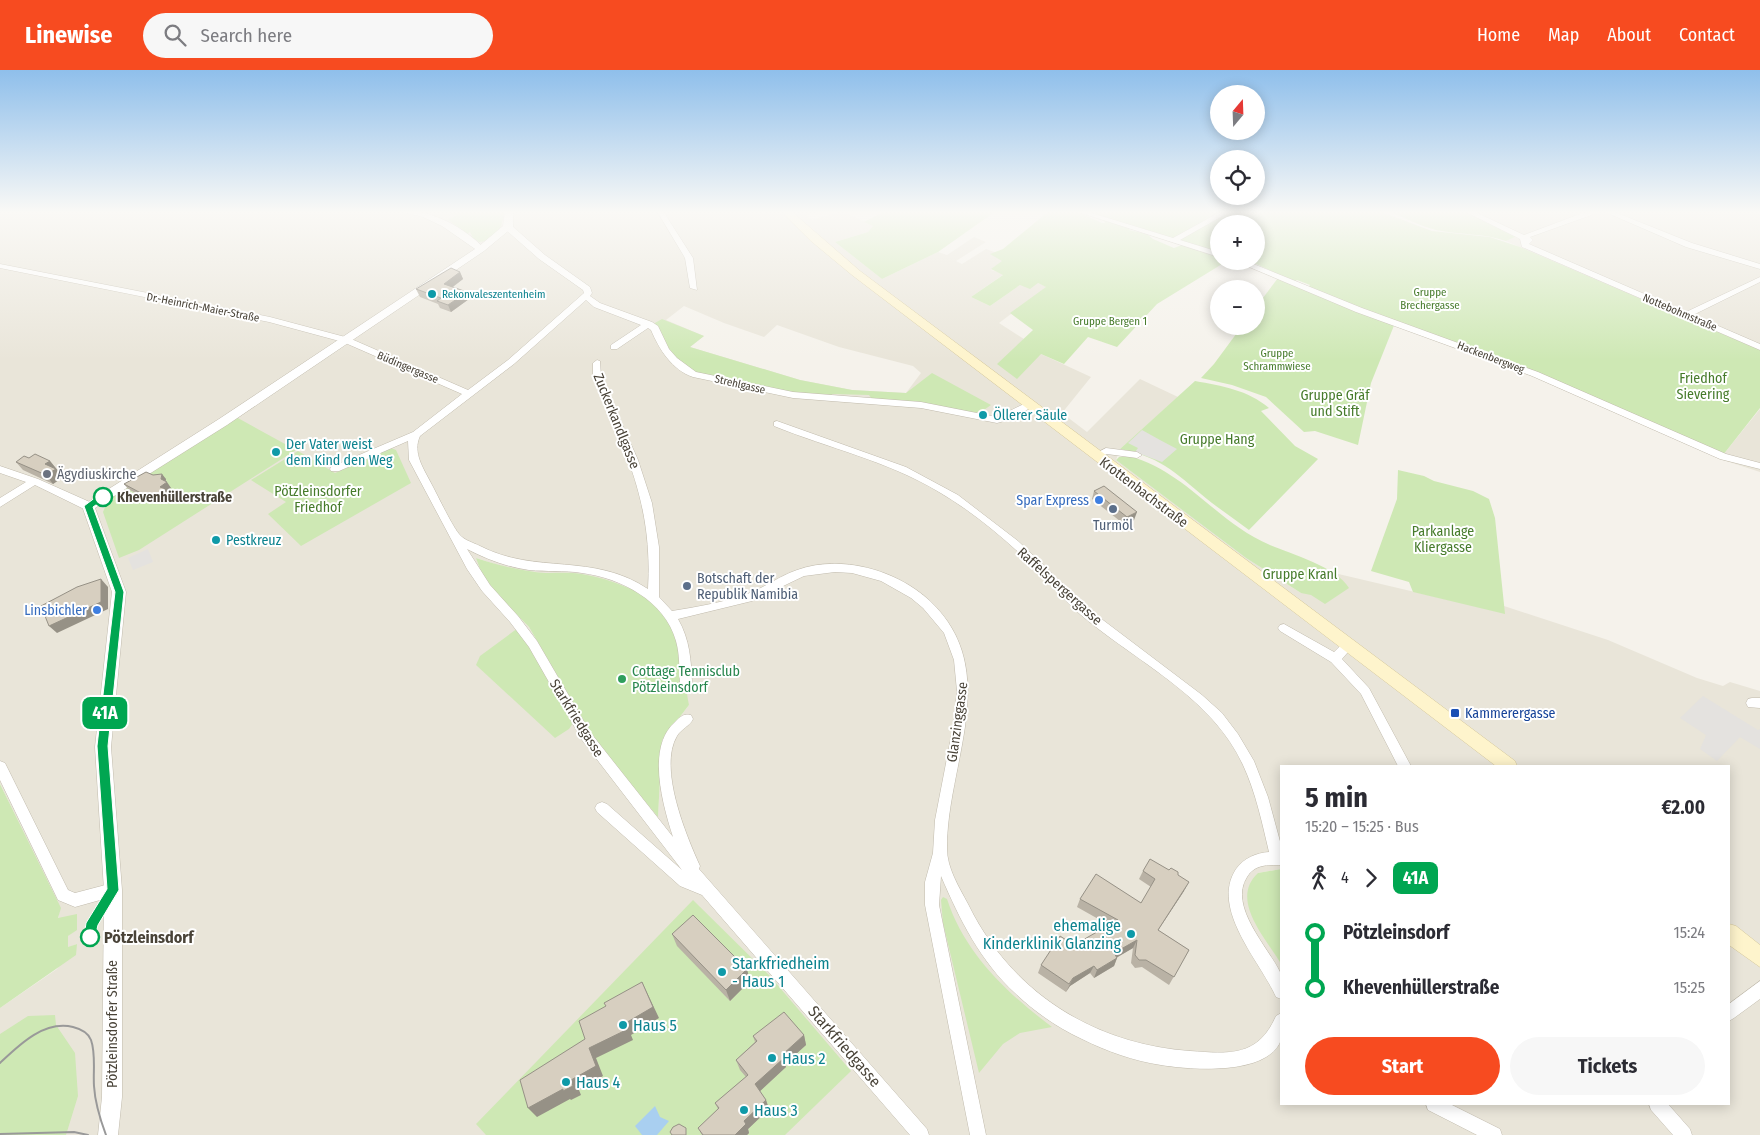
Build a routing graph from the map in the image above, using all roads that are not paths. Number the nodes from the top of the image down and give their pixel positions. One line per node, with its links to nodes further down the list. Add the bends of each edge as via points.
1 (464, 261): 15 (street)
2 (547, 261): 12 (street, via 587,289)
3 (689, 261): 11 (street)
4 (841, 261): 20 (main road, Krottenbachstraße)
5 (1573, 261): 13 (street, Nottebohmstraße)
6 (1740, 261): 8 (street)
7 (0, 266): 15 (street, Dr.-Heinrich-Maier-Straße, via 270,320)
8 (1760, 267)
9 (1260, 270): 25 (street, Hackenbergweg, via 1359,310 1499,359 1723,457)
10 (1760, 279): 13 (street)
11 (694, 288)
12 (586, 296): 14 (street, via 603,308); 19 (street)
13 (1690, 313): 17 (street, Nottebohmstraße)
14 (648, 324): 16 (street); 20 (street, Strehlgasse, via 655,328 666,352 683,369 770,391 812,398 921,404 996,420)
15 (346, 340): 19 (street, Büdingergasse); 30 (street)
16 (614, 347)
17 (1760, 347)
18 (597, 363): 32 (street, Zuckerkandlgasse, via 597,376 637,466 649,512 654,547)
19 (470, 394): 22 (street)
20 (1029, 405): 24 (main road, Krottenbachstraße)
21 (777, 424): 44 (street, Raffelspergergasse, via 820,442 879,459 943,490 1030,558 1090,616 1190,689 1236,742 1247,760)
22 (416, 434): 27 (street); 31 (street, Starkfriedgasse, via 412,443 414,460)
23 (1137, 455): 24 (street, via 1106,451)
24 (1096, 456): 35 (main road, Krottenbachstraße)
25 (1760, 466)
26 (0, 469): 28 (street)
27 (335, 469)
28 (34, 481): 29 (street); 30 (street)
29 (0, 503)
30 (88, 506): 45 (street, Pötzleinsdorfer Straße, via 119,592 103,746)
31 (457, 538): 32 (street, Starkfriedgasse, via 485,554 512,563 603,574 625,581); 46 (street, Starkfriedgasse, via 486,588 533,644 591,743)
32 (653, 598): 33 (street, Starkfriedgasse)
33 (671, 616): 37 (street, Starkfriedgasse, via 683,647); 43 (street, Glanzinggasse, via 748,598 801,573 826,567 854,570 885,579 926,604 945,623 963,666 964,694 942,823)
34 (1284, 628): 36 (street)
35 (1348, 645): 36 (street); 40 (main road, Krottenbachstraße)
36 (1335, 659): 39 (street, via 1365,690)
37 (686, 683)
38 (687, 719): 46 (street, Starkfriedgasse, via 670,739 666,779 674,822 689,859)
39 (1404, 765)
40 (1507, 765)
41 (0, 767): 45 (street, via 63,895 75,900)
42 (602, 808): 46 (street, Starkfriedgasse, via 685,881)
43 (940, 854): 52 (street, Glanzinggasse, via 964,915 990,957 1022,990 1083,1032 1146,1054 1175,1059 1221,1060 1260,1052 1270,1043); 57 (street, Glanzinggasse, via 932,882 932,905)
44 (1280, 859): 50 (street, via 1268,858 1251,863 1238,877 1234,893 1238,913 1274,973)
45 (113, 890): 55 (street, Pötzleinsdorfer Straße, via 112,1097)
46 (708, 891): 56 (street, Starkfriedgasse)
47 (1730, 934): 48 (main road)
48 (1760, 957)
49 (1760, 988): 51 (street)
50 (1280, 989)
51 (1730, 1012)
52 (1280, 1024)
53 (1436, 1105): 58 (street)
54 (1659, 1105): 59 (street)
55 (108, 1135)
56 (921, 1135)
57 (978, 1135)
58 (1494, 1135)
59 (1684, 1135)

